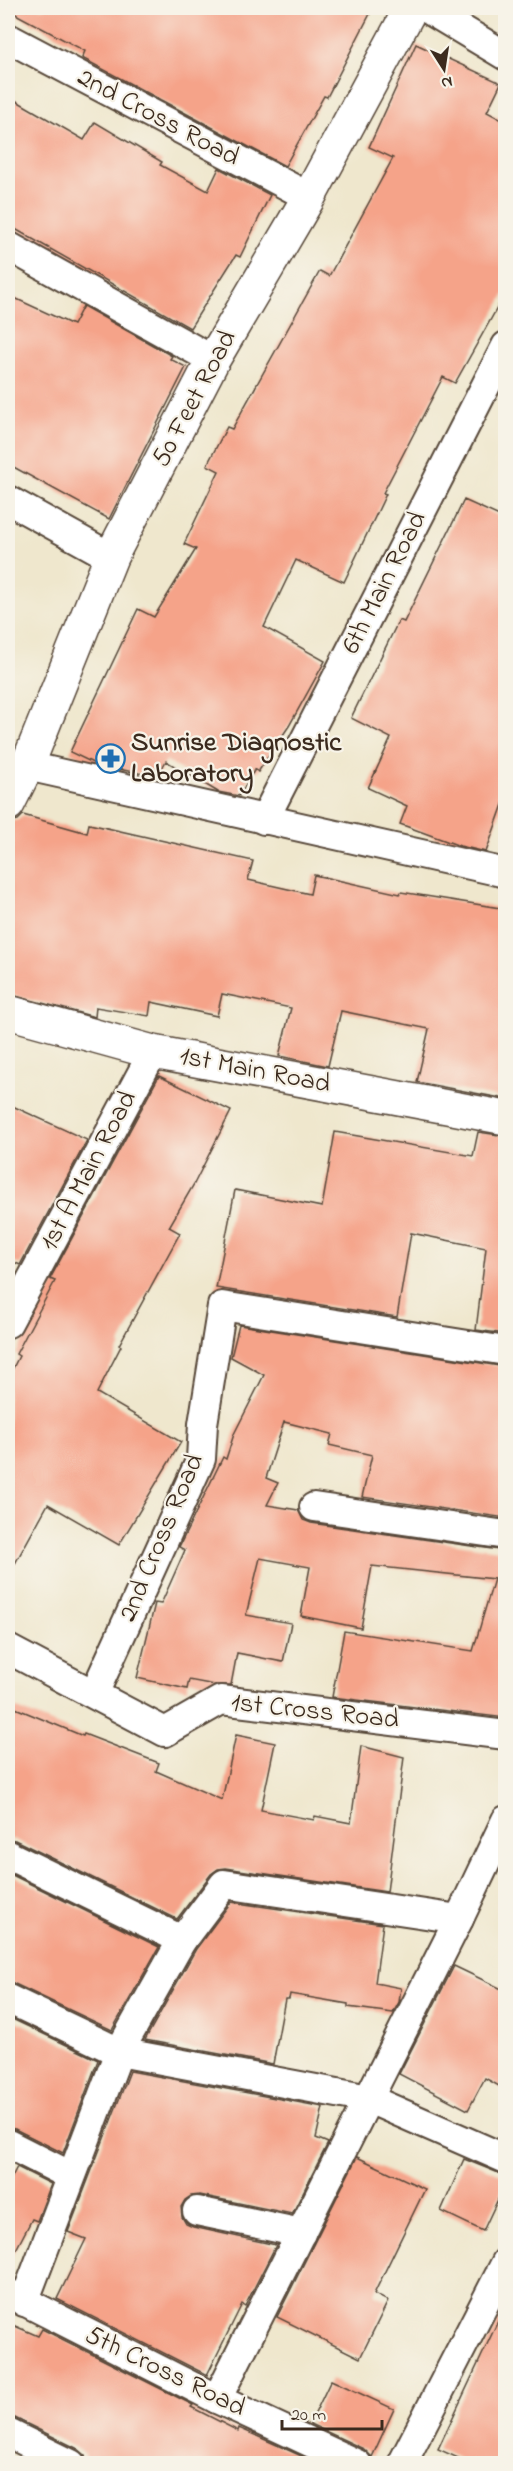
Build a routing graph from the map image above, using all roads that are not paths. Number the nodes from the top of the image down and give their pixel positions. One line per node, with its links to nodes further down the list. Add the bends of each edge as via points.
1 (411, 8): 5 (street, 50 Feet Road)
2 (426, 8): 4 (street)
3 (8, 38): 5 (street, 2nd Cross Road)
4 (506, 56)
5 (309, 198): 8 (street, 50 Feet Road)
6 (8, 246): 8 (street)
7 (506, 346): 13 (street, 6th Main Road)
8 (213, 360): 10 (street, 50 Feet Road)
9 (8, 500): 10 (street)
10 (111, 556): 11 (street, 50 Feet Road)
11 (27, 766): 12 (street, 50 Feet Road); 13 (street)
12 (8, 804)
13 (264, 820): 14 (street)
14 (506, 873)
15 (8, 1012): 16 (street, 1st Main Road)
16 (153, 1052): 17 (street, 1st Main Road); 18 (street, 1st A Main Road)
17 (506, 1118)
18 (8, 1323)
19 (506, 1351): 23 (street, 2nd Cross Road, via 222,1306 202,1424 201,1459)
20 (314, 1507): 21 (street)
21 (506, 1535)
22 (8, 1648): 23 (street, 1st Cross Road)
23 (94, 1694): 24 (street, 1st Cross Road, via 165,1732 220,1700)
24 (506, 1735)
25 (506, 1820): 27 (street)
26 (8, 1855): 28 (street)
27 (459, 1919): 28 (street, via 225,1884); 31 (street)
28 (182, 1940): 30 (street)
29 (8, 1999): 30 (street)
30 (119, 2052): 31 (street); 34 (street)
31 (369, 2099): 33 (street); 36 (street)
32 (8, 2144): 34 (street)
33 (506, 2159)
34 (70, 2176): 38 (street)
35 (197, 2211): 36 (street)
36 (301, 2233): 39 (street)
37 (506, 2262): 43 (street)
38 (16, 2298): 39 (street, 5th Cross Road)
39 (217, 2399): 42 (street, 5th Cross Road)
40 (8, 2433): 41 (street)
41 (71, 2463)
42 (357, 2463)
43 (402, 2463)

